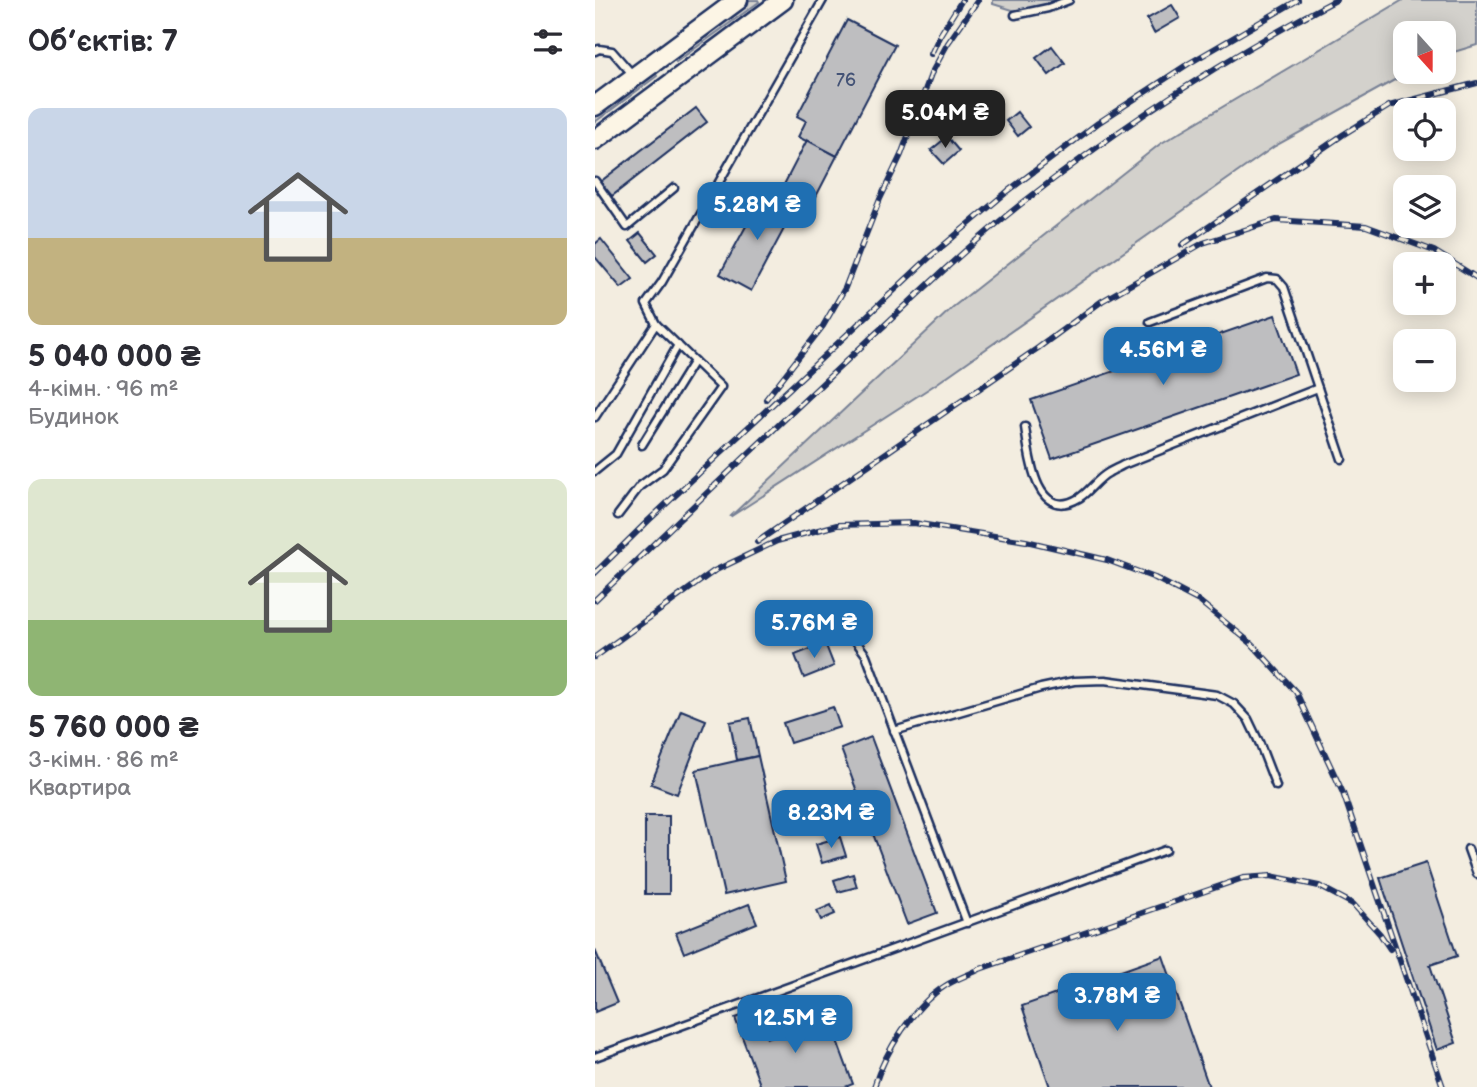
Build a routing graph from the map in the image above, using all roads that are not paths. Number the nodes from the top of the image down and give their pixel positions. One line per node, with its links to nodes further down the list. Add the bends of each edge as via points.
1 (738, 0): 7 (main road)
2 (783, 0): 9 (main road)
3 (823, 0): 13 (lane, via 646,304)
4 (1069, 0): 5 (lane)
5 (1016, 15)
6 (595, 51): 7 (lane, via 612,51)
7 (634, 76): 8 (main road)
8 (595, 106)
9 (595, 140)
10 (595, 181): 11 (lane, via 627,227)
11 (674, 188)
12 (1150, 321): 16 (lane, via 1266,278 1277,279 1284,287)
13 (656, 324): 14 (lane); 17 (lane)
14 (678, 345): 15 (lane); 21 (lane, via 616,454)
15 (694, 360): 19 (lane); 22 (lane, via 722,387 663,469 640,486)
16 (1318, 388): 18 (lane, via 1123,465 1068,503 1052,501 1040,489); 20 (lane)
17 (595, 417)
18 (1025, 428)
19 (642, 445)
20 (1342, 459)
21 (595, 471)
22 (618, 515)
23 (846, 628): 24 (lane, via 866,655)
24 (894, 731): 25 (lane, via 1074,681 1105,680 1217,695 1248,719); 29 (lane)
25 (1276, 786)
26 (1468, 849): 28 (lane)
27 (1166, 850): 29 (lane)
28 (1477, 874)
29 (967, 923): 30 (lane)
30 (595, 1057)

